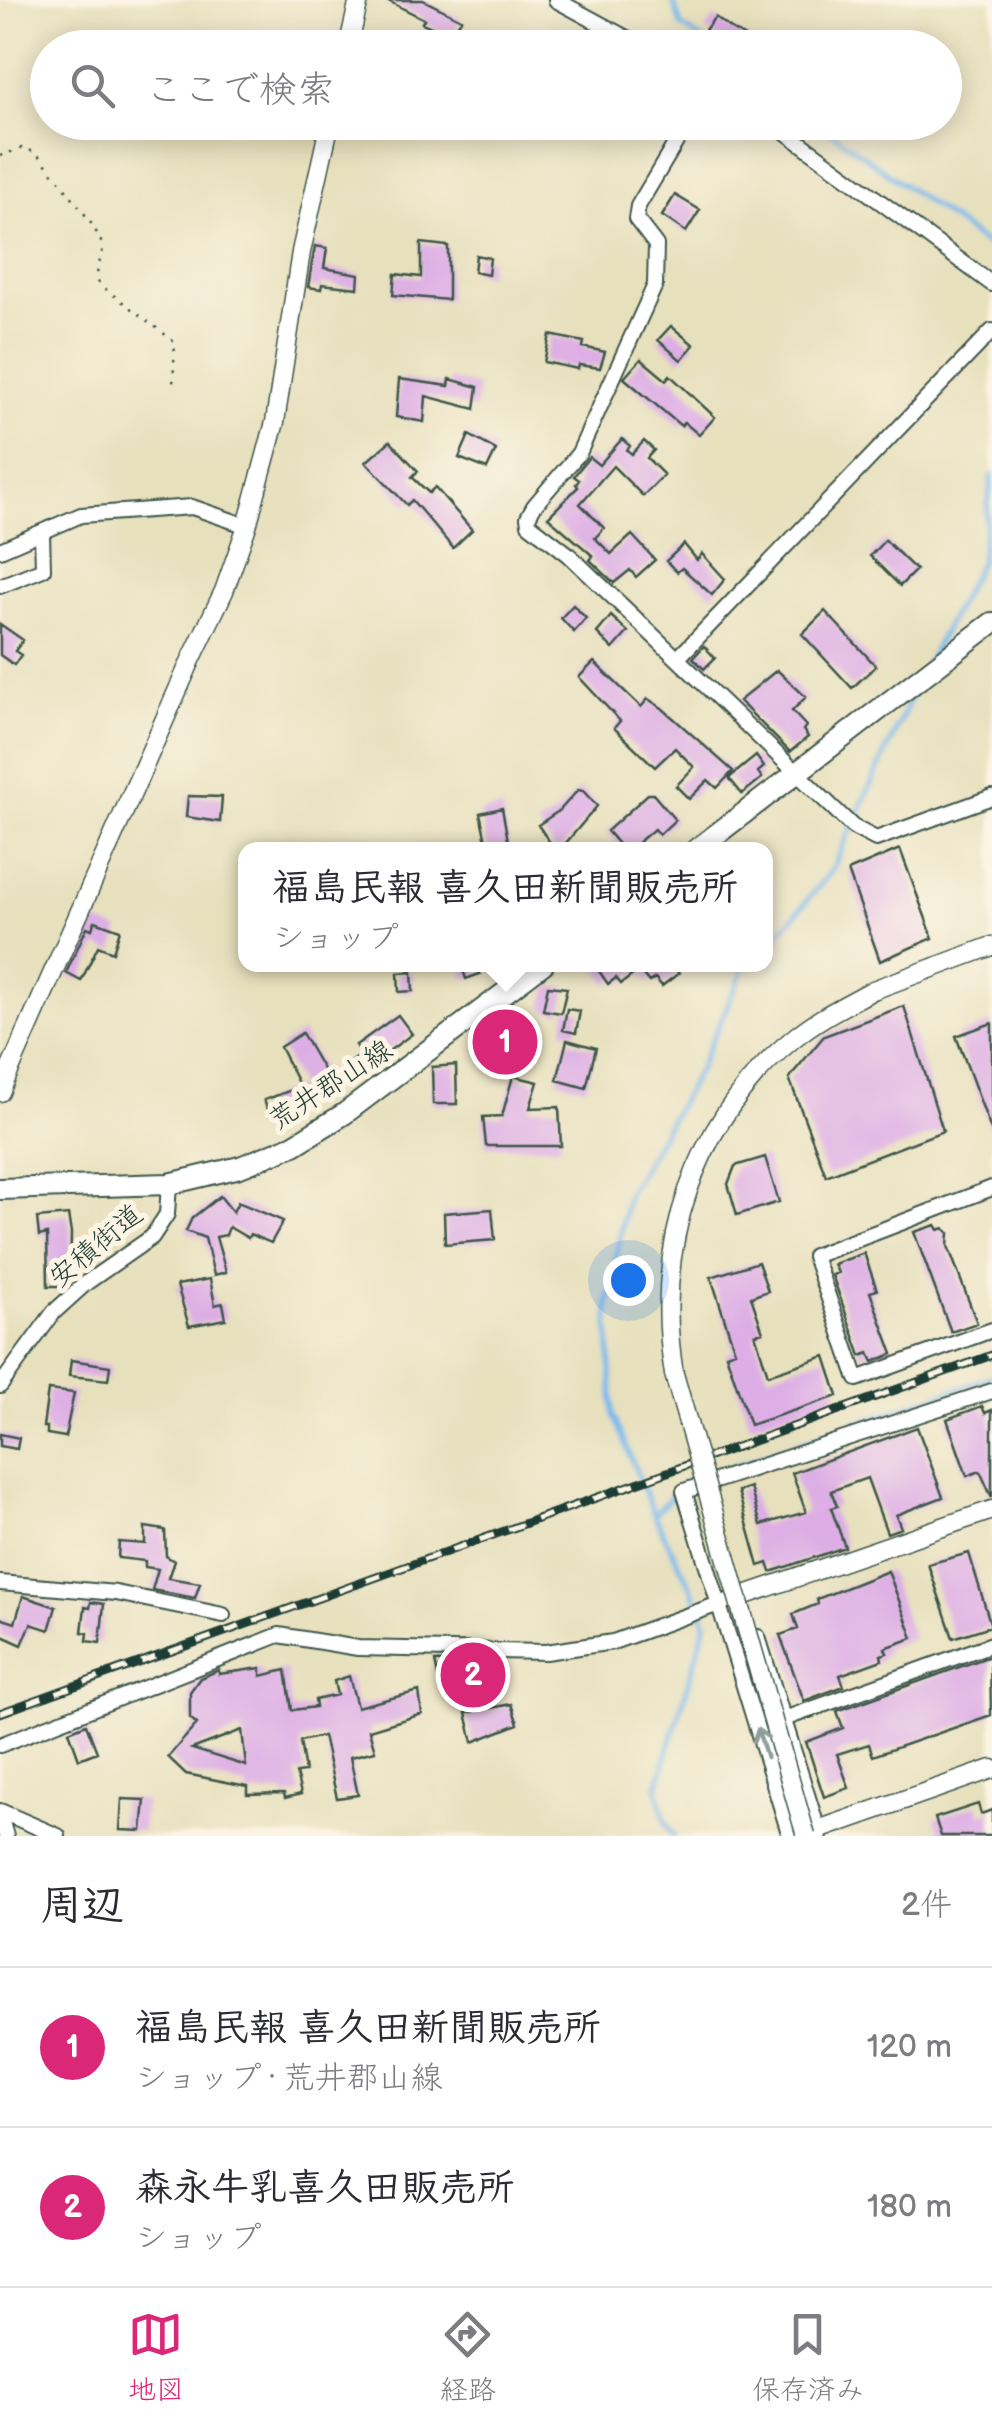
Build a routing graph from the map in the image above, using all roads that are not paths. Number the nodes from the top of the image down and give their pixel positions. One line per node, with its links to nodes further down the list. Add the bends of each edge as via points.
1 (359, 0): 3 (street)
2 (556, 0): 4 (street)
3 (352, 30)
4 (612, 30)
5 (326, 140): 10 (street, via 300,252 275,422)
6 (677, 140): 15 (street, via 636,219 656,246 655,286 579,453 528,517)
7 (796, 140): 8 (street)
8 (992, 284)
9 (992, 330): 15 (street)
10 (248, 526): 11 (street, via 192,507 82,515); 21 (street)
11 (42, 532): 12 (street); 13 (street, via 44,569)
12 (0, 550)
13 (0, 586)
14 (992, 622): 16 (main road)
15 (678, 658): 16 (street)
16 (797, 774): 17 (street, via 852,828 876,839); 18 (main road)
17 (992, 797)
18 (707, 842)
19 (992, 946): 39 (street, bridge, via 873,990 804,1030 730,1107 687,1186 672,1247 674,1374)
20 (532, 972): 22 (main road, 荒井郡山線, via 294,1145)
21 (0, 1092)
22 (169, 1184): 24 (main road, 荒井郡山線); 26 (street, 安積街道, via 167,1214 152,1236 54,1312)
23 (992, 1188): 25 (street, via 814,1256 857,1378)
24 (0, 1189)
25 (992, 1330)
26 (0, 1386)
27 (992, 1392): 28 (street)
28 (706, 1484): 31 (street); 32 (street, via 684,1491)
29 (992, 1510): 31 (street)
30 (0, 1584): 33 (street, via 116,1593)
31 (744, 1595): 32 (street); 35 (street)
32 (718, 1604): 36 (street, via 613,1642 546,1652 358,1648 279,1636); 42 (street, one-way to 32)
33 (223, 1615)
34 (992, 1644): 35 (street)
35 (784, 1719): 39 (street)
36 (0, 1745)
37 (992, 1770): 39 (street)
38 (0, 1813): 40 (street); 41 (street)
39 (815, 1834)
40 (6, 1836)
41 (58, 1836)
42 (790, 1836)

